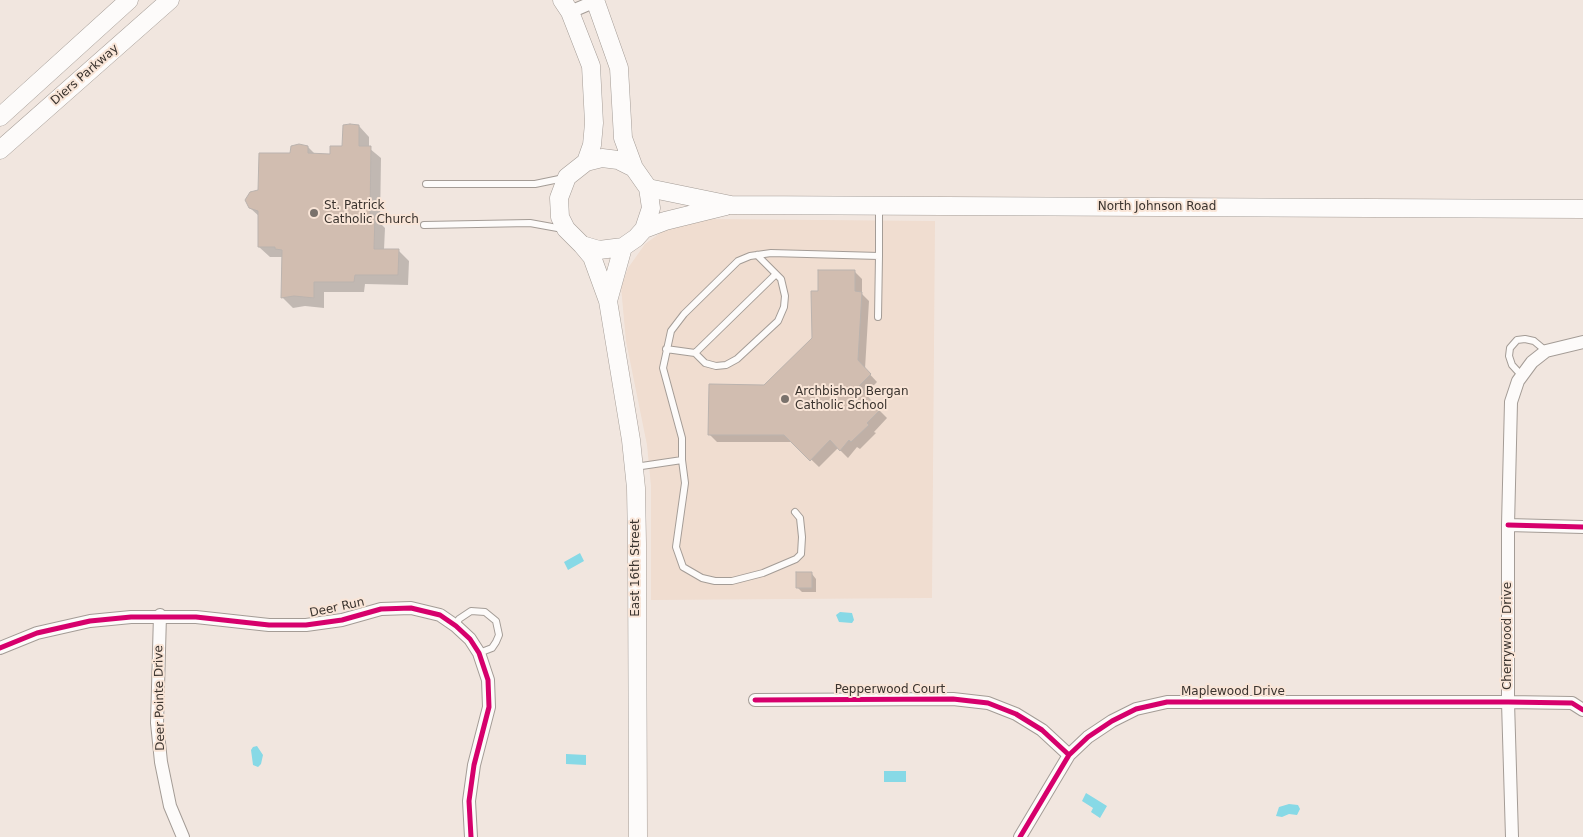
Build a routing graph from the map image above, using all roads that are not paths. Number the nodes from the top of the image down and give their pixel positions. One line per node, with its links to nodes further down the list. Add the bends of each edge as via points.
1 (129, 0): 5 (main road, Diers Parkway)
2 (170, 0): 6 (main road, Diers Parkway)
3 (596, 0): 4 (street); 8 (main road, via 620,68 623,138)
4 (566, 6): 7 (main road, via 591,66 594,98 592,145)
5 (0, 117)
6 (0, 150)
7 (586, 162): 8 (main road, via 602,158 618,160); 9 (main road)
8 (634, 168): 11 (main road)
9 (567, 177): 10 (lane, via 535,184); 17 (main road, via 559,207)
10 (426, 184)
11 (648, 188): 12 (main road, North Johnson Road); 16 (main road, via 651,208)
12 (731, 205): 13 (main road, North Johnson Road); 16 (main road, North Johnson Road, via 665,220)
13 (880, 206): 14 (main road, North Johnson Road); 21 (lane)
14 (1583, 209)
15 (424, 225): 17 (lane, via 530,224)
16 (644, 229): 19 (main road)
17 (566, 230): 18 (main road)
18 (582, 244): 19 (main road, via 600,250); 23 (main road, East 16th Street, via 592,257)
19 (623, 247): 23 (main road, East 16th Street)
20 (757, 255): 21 (lane); 22 (lane); 26 (lane, via 738,261 684,314 671,331)
21 (879, 256): 24 (lane)
22 (776, 274): 28 (lane); 28 (lane, via 781,279 785,296 778,321 737,359 726,365 705,364)
23 (608, 301): 31 (main road, East 16th Street)
24 (878, 318)
25 (1583, 342): 27 (street)
26 (666, 349): 28 (lane); 30 (lane, via 663,368 682,438)
27 (1546, 350): 29 (street, Cherrywood Drive); 29 (lane, via 1534,341 1517,340 1510,348 1509,356)
28 (695, 353)
29 (1522, 376): 33 (street, Cherrywood Drive, via 1511,402)
30 (682, 460): 31 (lane); 32 (lane, via 685,483 676,547 683,567 692,573 715,581 732,581 763,573 796,559 801,554 802,537 800,518)
31 (634, 467): 45 (main road, East 16th Street)
32 (795, 512)
33 (1508, 525): 34 (street); 40 (street, Cherrywood Drive)
34 (1583, 527)
35 (160, 615): 36 (street, Deer Run, via 269,626 306,625 342,620 381,609 411,608 440,616); 37 (street, Deer Run, via 90,621 37,633); 43 (street, Deer Pointe Drive, via 157,723 170,806)
36 (456, 626): 38 (street, Deer Run); 38 (lane, via 464,614 478,610 492,615 499,635 492,648)
37 (0, 648)
38 (479, 653): 44 (street, Deer Run, via 488,680 489,707 474,765 469,801)
39 (755, 700): 42 (street, Pepperwood Court, via 953,699 988,703 1016,714 1042,730)
40 (1508, 702): 41 (street, Maplewood Drive, via 1572,703); 42 (street, Maplewood Drive, via 1167,702 1136,709 1112,721); 47 (street, Cherrywood Drive)
41 (1583, 710)
42 (1069, 755): 46 (street, Maplewood Drive)
43 (182, 837)
44 (471, 837)
45 (638, 837)
46 (1020, 837)
47 (1512, 837)

